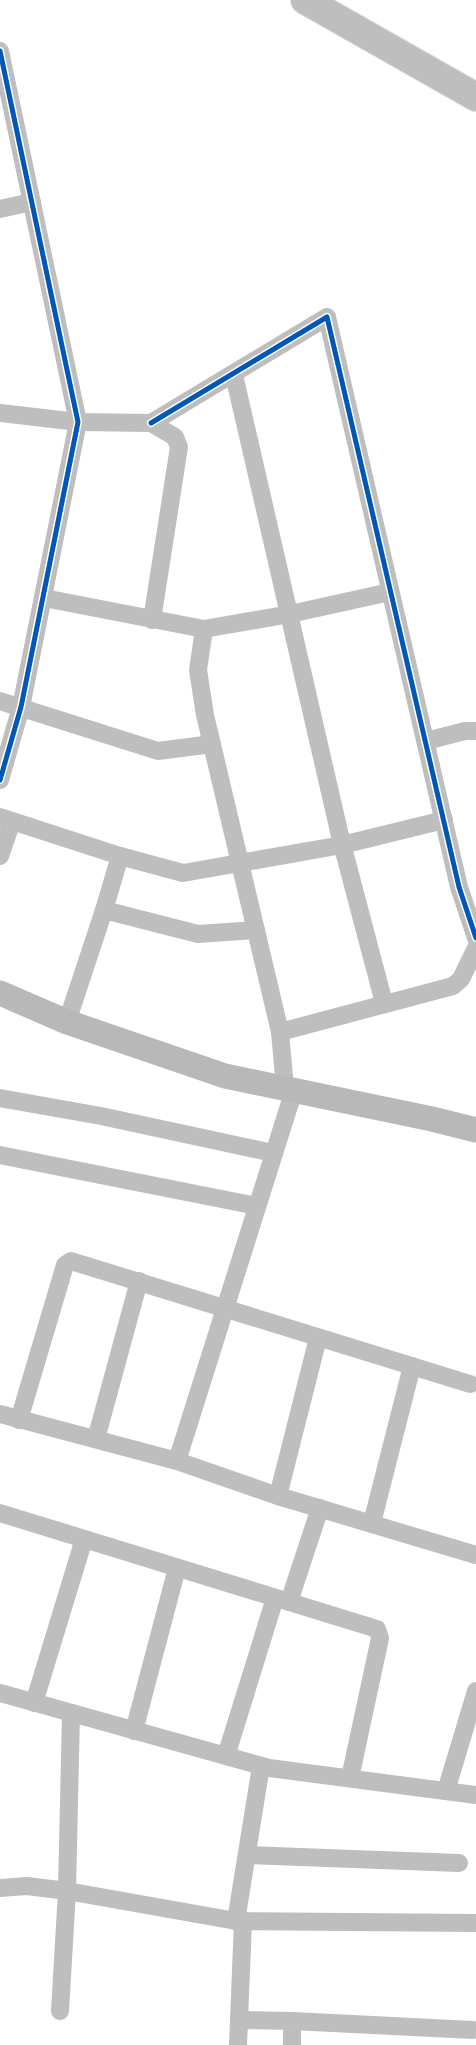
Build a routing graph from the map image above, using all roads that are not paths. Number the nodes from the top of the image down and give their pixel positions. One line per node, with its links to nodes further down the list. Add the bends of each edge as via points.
1 (305, 0): 5 (main road)
2 (341, 0): 4 (main road)
3 (0, 51): 6 (street)
4 (476, 76)
5 (476, 97)
6 (32, 202): 7 (street); 10 (street)
7 (0, 210)
8 (234, 375): 11 (street); 12 (street, via 327,318); 14 (street)
9 (0, 413): 10 (street)
10 (78, 422): 11 (street); 13 (street)
11 (151, 423): 15 (street, via 175,437 179,447)
12 (390, 592): 14 (street); 20 (street)
13 (44, 598): 15 (street); 18 (street)
14 (290, 614): 16 (street); 25 (street)
15 (152, 620): 16 (street)
16 (204, 629): 21 (street, via 198,670)
17 (0, 701): 18 (street)
18 (20, 707): 21 (street, via 158,751); 22 (street)
19 (476, 731): 20 (street)
20 (426, 741): 24 (street)
21 (212, 744): 28 (street)
22 (0, 780)
23 (6, 819): 26 (street); 27 (street)
24 (444, 820): 25 (street); 31 (street, via 459,887)
25 (342, 845): 28 (street); 34 (street)
26 (0, 856)
27 (120, 856): 28 (street, via 183,873); 29 (street)
28 (240, 864): 30 (street)
29 (104, 910): 30 (street, via 198,934); 35 (street)
30 (256, 930): 36 (street)
31 (476, 938)
32 (476, 948): 34 (street, via 462,979 453,986)
33 (0, 993): 35 (street)
34 (384, 1003): 36 (street)
35 (67, 1022): 37 (street, via 225,1076)
36 (280, 1032): 37 (street)
37 (290, 1089): 39 (street); 40 (street)
38 (0, 1098): 40 (street, via 101,1116)
39 (476, 1130)
40 (273, 1154): 42 (street)
41 (0, 1155): 42 (street)
42 (257, 1206): 44 (street)
43 (139, 1281): 44 (street); 49 (street, via 74,1261 65,1265); 50 (street)
44 (225, 1307): 45 (street); 51 (street)
45 (318, 1338): 46 (street); 52 (street)
46 (412, 1366): 47 (street); 55 (street)
47 (470, 1384)
48 (0, 1414): 49 (street)
49 (19, 1420): 50 (street)
50 (96, 1439): 51 (street)
51 (177, 1462): 52 (street)
52 (278, 1496): 53 (street)
53 (320, 1508): 55 (street); 59 (street)
54 (0, 1513): 56 (street)
55 (372, 1523): 57 (street)
56 (84, 1539): 58 (street); 62 (street)
57 (476, 1555)
58 (177, 1568): 59 (street); 64 (street)
59 (282, 1600): 65 (street); 67 (street, via 377,1629 380,1634)
60 (476, 1691): 68 (street)
61 (0, 1693): 62 (street)
62 (34, 1703): 63 (street)
63 (71, 1713): 64 (street); 73 (street)
64 (134, 1731): 65 (street)
65 (226, 1756): 66 (street)
66 (261, 1766): 67 (street); 70 (street)
67 (350, 1778): 68 (street)
68 (446, 1791): 69 (street)
69 (476, 1794)
70 (247, 1855): 71 (street); 74 (street)
71 (459, 1863)
72 (0, 1888): 73 (street, via 27,1886)
73 (68, 1891): 74 (street); 76 (street)
74 (240, 1921): 75 (street); 77 (street)
75 (476, 1923)
76 (60, 2011)
77 (240, 2020): 78 (street); 80 (street)
78 (292, 2021): 79 (street); 81 (street)
79 (473, 2031)
80 (238, 2045)
81 (292, 2045)

